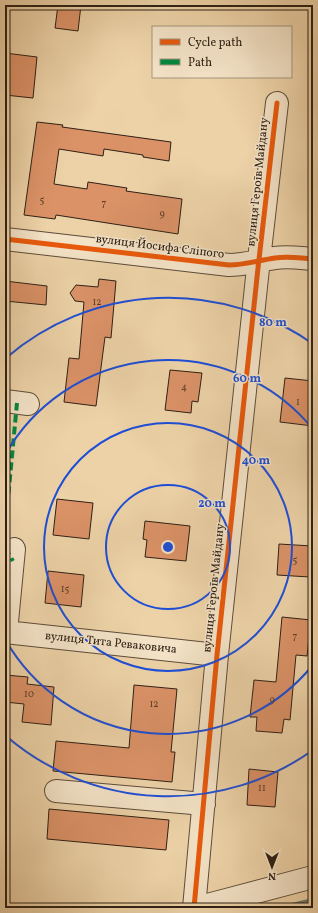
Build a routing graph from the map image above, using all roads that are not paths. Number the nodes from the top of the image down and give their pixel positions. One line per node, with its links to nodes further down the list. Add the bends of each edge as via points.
1 (277, 103): 4 (street, вулиця Героїв Майдану)
2 (5, 239): 4 (street, вулиця Йосифа Сліпого, via 229,265)
3 (313, 259): 4 (street, вулиця Йосифа Сліпого, via 276,257)
4 (259, 261): 9 (street, вулиця Героїв Майдану)
5 (5, 402): 6 (street)
6 (28, 404)
7 (14, 549): 8 (street)
8 (5, 632): 9 (street, вулиця Тита Реваковича)
9 (217, 655): 11 (street, вулиця Героїв Майдану)
10 (56, 791): 11 (street)
11 (204, 804): 13 (street, вулиця Героїв Майдану)
12 (313, 877): 13 (street)
13 (195, 908)

